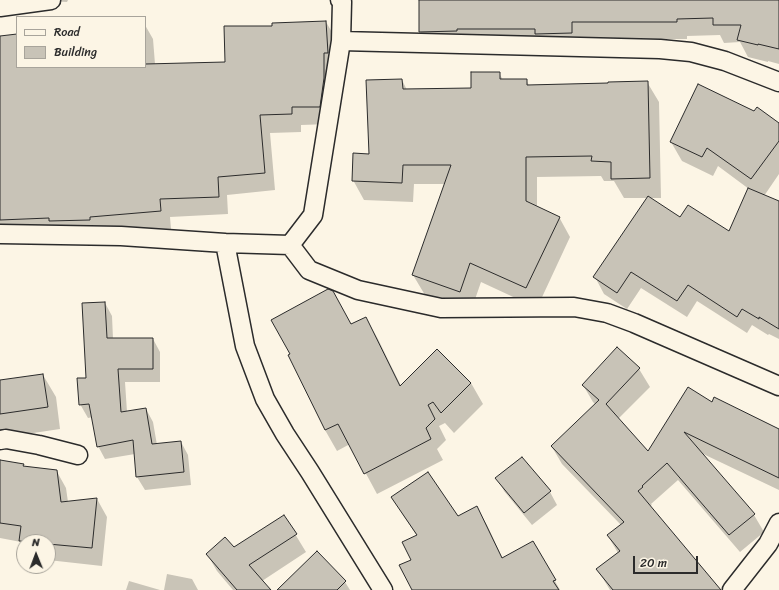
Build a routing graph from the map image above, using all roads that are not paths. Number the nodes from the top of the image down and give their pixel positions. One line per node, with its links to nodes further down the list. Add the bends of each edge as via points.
1 (51, 0): 3 (street)
2 (340, 0): 4 (street)
3 (0, 6)
4 (341, 41): 5 (street, via 660,48 691,52 725,61); 8 (street, via 313,215)
5 (779, 82)
6 (0, 234): 7 (street, via 121,236)
7 (225, 243): 8 (street); 14 (street, via 245,346 265,399)
8 (290, 245): 9 (street, via 309,270 358,290 441,308 574,307 607,313)
9 (779, 386)
10 (0, 440): 11 (street, via 39,444)
11 (78, 455)
12 (779, 523): 13 (street)
13 (774, 548): 15 (street)
14 (383, 590)
15 (732, 590)

